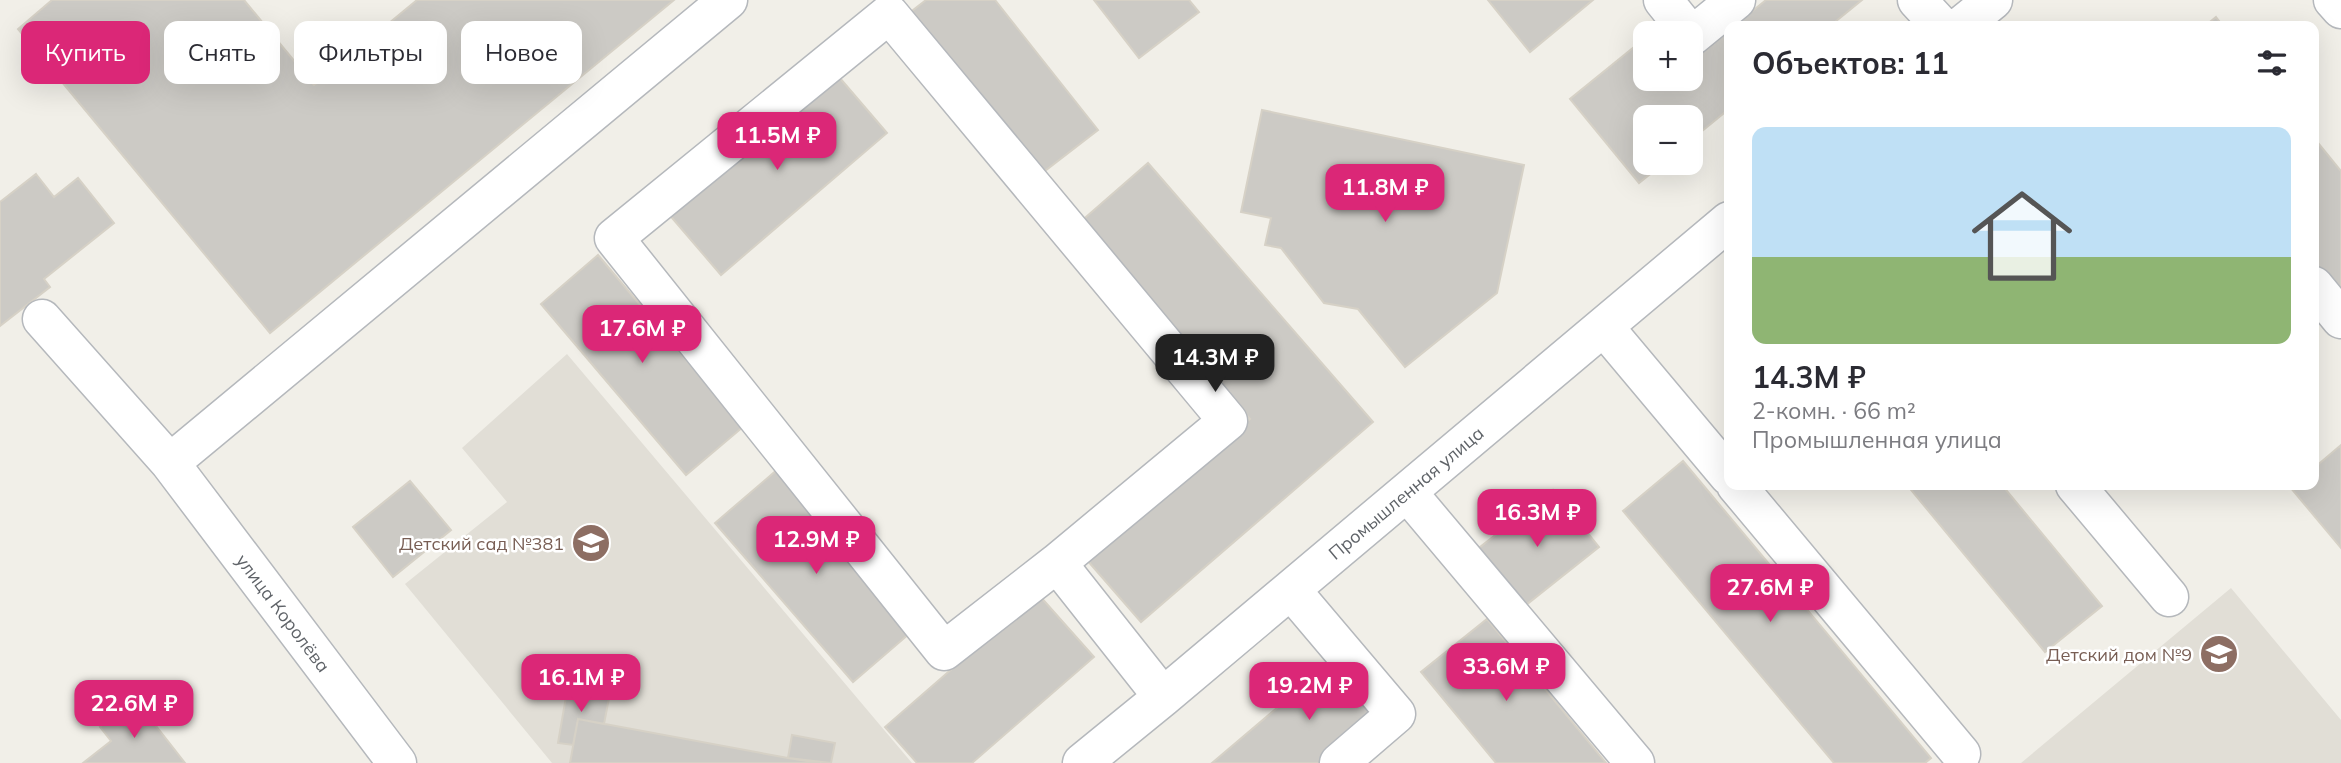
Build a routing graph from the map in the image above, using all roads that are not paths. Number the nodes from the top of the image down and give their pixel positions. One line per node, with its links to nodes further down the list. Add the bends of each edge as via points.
1 (728, 0): 15 (street)
2 (1663, 0): 3 (street, via 1692,36)
3 (1736, 0)
4 (1917, 0): 8 (street)
5 (1993, 0): 9 (street)
6 (2333, 0): 7 (street)
7 (2341, 9)
8 (1936, 21)
9 (1967, 21)
10 (1724, 226): 14 (street, Промышленная улица)
11 (2319, 292): 13 (street)
12 (42, 319): 15 (street, улица Королёва)
13 (2341, 320)
14 (1604, 327): 16 (street); 19 (street, Промышленная улица)
15 (170, 463): 25 (street, улица Королёва)
16 (1724, 470)
17 (1740, 490): 24 (street)
18 (2079, 490): 22 (street)
19 (1407, 492): 21 (street, Промышленная улица); 28 (street)
20 (1057, 563): 20 (street, via 1228,421 889,14 614,238 944,651); 23 (street)
21 (1291, 590): 23 (street, Промышленная улица); 27 (street, via 1396,714)
22 (2169, 597)
23 (1163, 698): 26 (street, Промышленная улица)
24 (1961, 754)
25 (397, 763)
26 (1082, 763)
27 (1339, 763)
28 (1635, 763)

